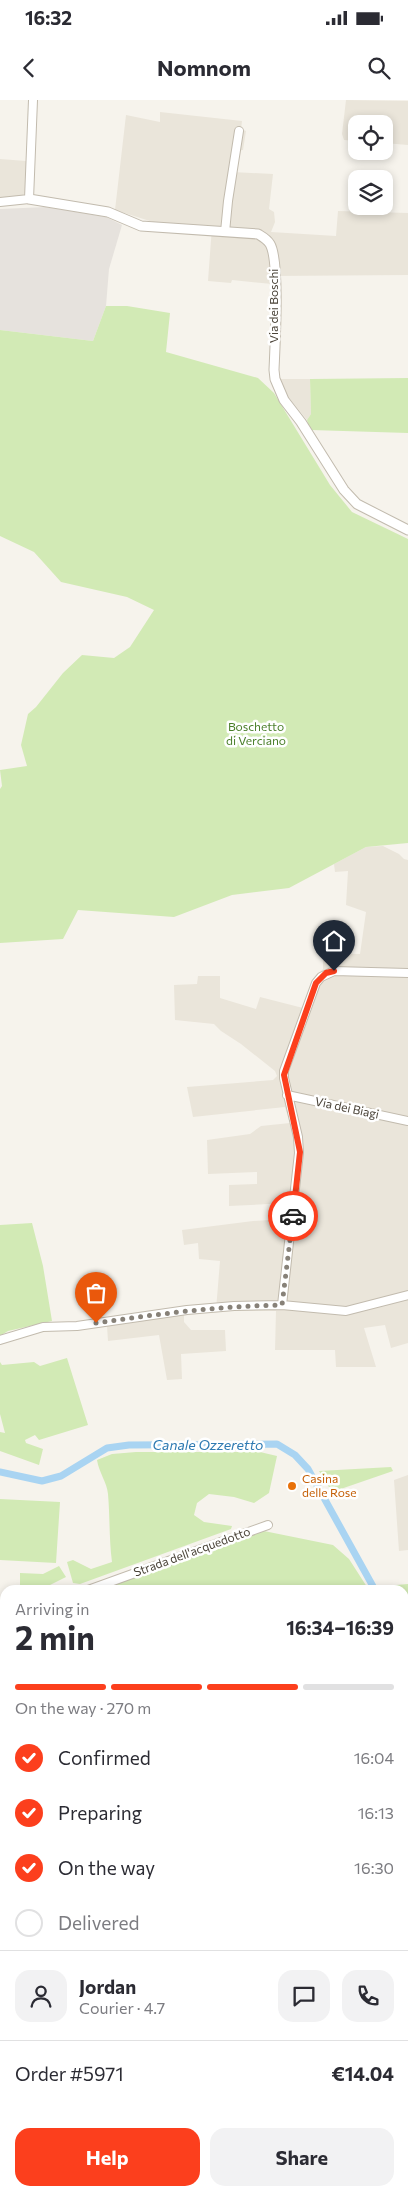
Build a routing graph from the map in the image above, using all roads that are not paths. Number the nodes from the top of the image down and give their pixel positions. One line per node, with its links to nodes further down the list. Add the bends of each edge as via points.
1 (33, 100): 3 (street)
2 (239, 131): 5 (street)
3 (29, 199): 4 (street, Via dei Boschi); 5 (street, Via dei Boschi, via 108,212 141,226)
4 (0, 202)
5 (225, 232): 6 (street, Via dei Boschi, via 258,234 271,245 276,271 274,370 284,400 344,490 357,504)
6 (408, 530)
7 (408, 973): 8 (street, via 334,971 321,977 284,1071)
8 (286, 1095): 9 (street, Via dei Biagi); 11 (street, via 300,1152)
9 (408, 1121)
10 (408, 1295): 11 (street, via 346,1311)
11 (282, 1305): 12 (street, via 187,1310 77,1326 43,1327)
12 (0, 1340)
13 (268, 1524): 14 (street, Strada dell'acquedotto)
14 (102, 1585)

